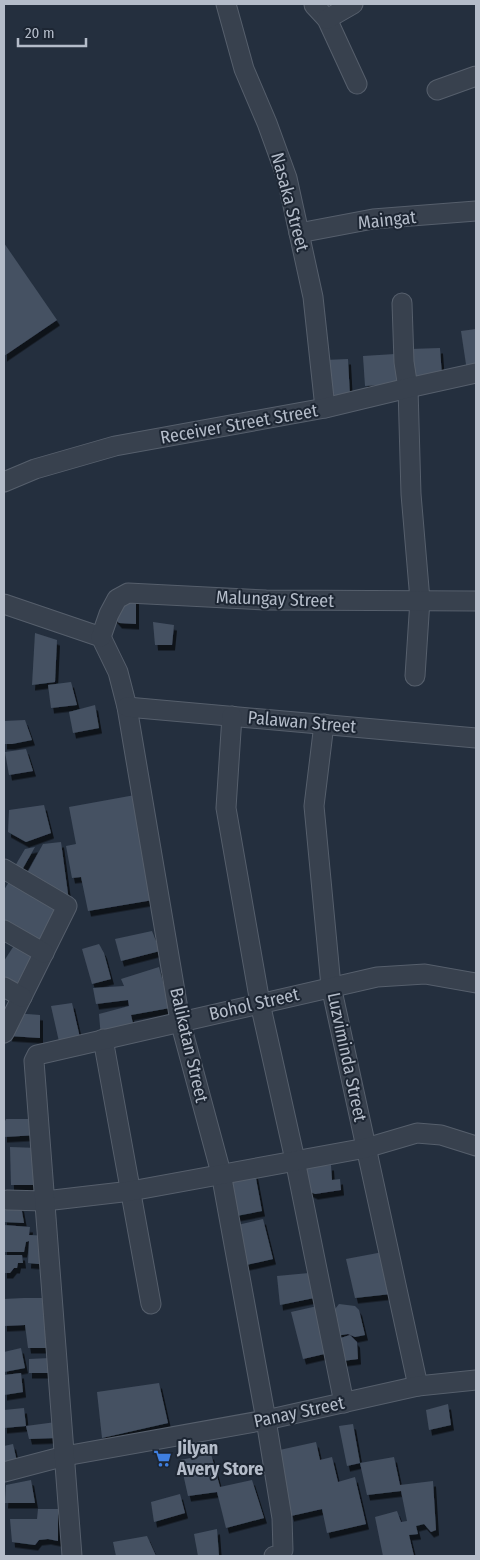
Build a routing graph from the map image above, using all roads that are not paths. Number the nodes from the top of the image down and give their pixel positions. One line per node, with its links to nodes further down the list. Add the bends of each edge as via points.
1 (226, 4): 9 (street, Nasaka Street, via 244,69 287,178)
2 (353, 4): 4 (street)
3 (314, 5): 4 (street)
4 (327, 19): 6 (street)
5 (476, 76): 7 (street)
6 (357, 84)
7 (437, 90)
8 (476, 211): 9 (street, Maingat, via 373,219)
9 (299, 233): 13 (street, Nasaka Street, via 313,297)
10 (402, 303): 12 (street)
11 (476, 374): 12 (street, Receiver Street Street)
12 (408, 388): 13 (street, Receiver Street Street); 15 (street)
13 (325, 408): 14 (street, Receiver Street Street, via 116,446 34,469)
14 (4, 482)
15 (420, 600): 16 (street, Malungay Street); 18 (street, Malungay Street, via 266,600 128,592 117,599 108,614); 19 (street)
16 (476, 601)
17 (4, 604): 18 (street)
18 (101, 637): 20 (street, Balikatan Street, via 118,672)
19 (416, 676)
20 (127, 707): 21 (street, Palawan Street); 32 (street, Balikatan Street)
21 (232, 716): 22 (street, Palawan Street); 31 (street, via 226,808)
22 (324, 724): 23 (street, Palawan Street); 28 (street, Luzviminda Street, via 314,806)
23 (476, 738)
24 (4, 869): 26 (street, via 67,906)
25 (4, 930): 26 (street)
26 (44, 953): 30 (street)
27 (476, 983): 28 (street, Bohol Street, via 425,974 377,977)
28 (331, 986): 31 (street, Bohol Street); 36 (street, Luzviminda Street)
29 (4, 987): 30 (street)
30 (22, 997): 33 (street)
31 (260, 1003): 32 (street, Bohol Street); 37 (street)
32 (180, 1021): 34 (street, Bohol Street); 38 (street, Balikatan Street)
33 (4, 1033)
34 (103, 1039): 39 (street); 41 (street, Bohol Street, via 43,1053 34,1061)
35 (476, 1146): 36 (street, via 441,1135 417,1133)
36 (366, 1148): 37 (street); 44 (street, Luzviminda Street)
37 (295, 1160): 38 (street); 45 (street)
38 (221, 1173): 39 (street); 46 (street, Balikatan Street)
39 (130, 1191): 41 (street); 42 (street)
40 (7, 1200): 41 (street)
41 (45, 1202): 47 (street)
42 (151, 1304)
43 (476, 1380): 44 (street, Panay Street)
44 (418, 1386): 45 (street, Panay Street)
45 (344, 1403): 46 (street, Panay Street)
46 (266, 1420): 47 (street, Panay Street); 50 (street, Balikatan Street, via 282,1518 283,1550)
47 (65, 1456): 48 (street, Panay Street); 49 (street)
48 (4, 1472)
49 (72, 1556)
50 (277, 1556)

